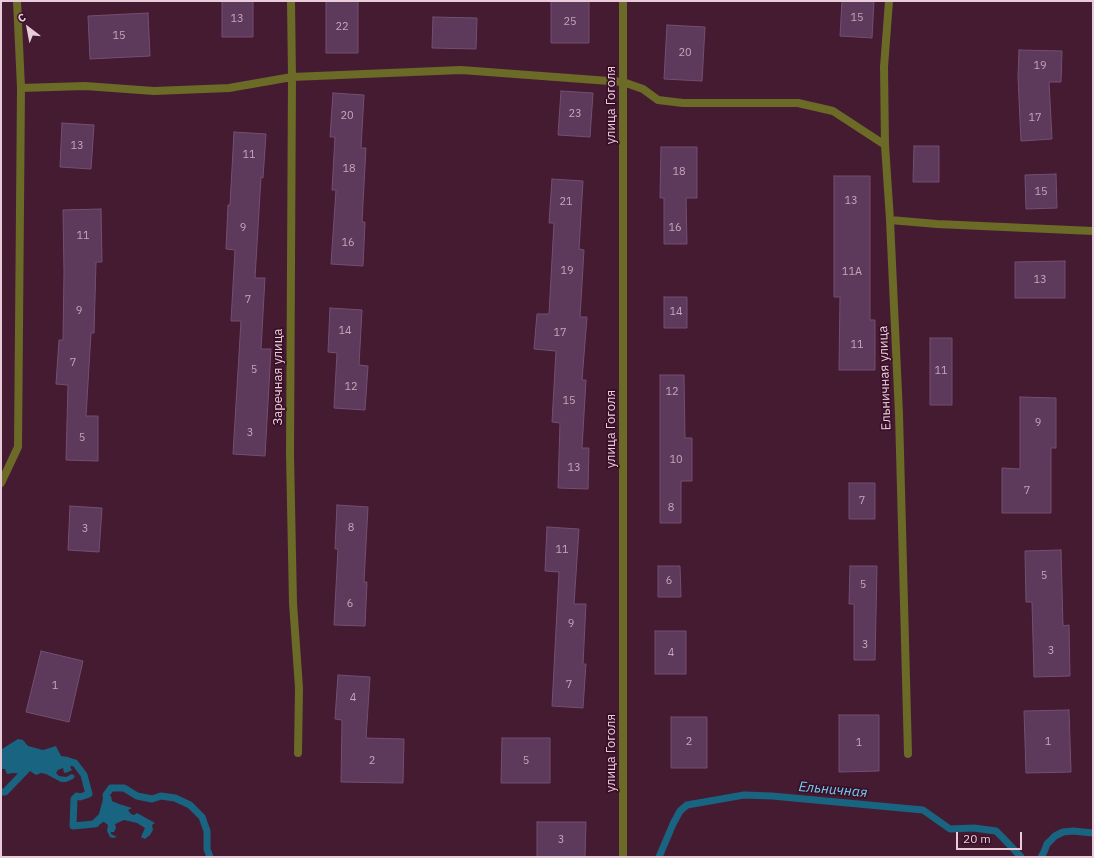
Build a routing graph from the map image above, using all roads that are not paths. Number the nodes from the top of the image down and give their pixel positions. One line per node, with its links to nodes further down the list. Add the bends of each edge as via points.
1 (17, 1): 7 (street)
2 (291, 1): 5 (street, Заречная улица)
3 (623, 1): 6 (street, улица Гоголя)
4 (889, 1): 8 (street, Ельничная улица, via 884,68)
5 (292, 77): 6 (street, via 461,70); 7 (street, via 229,88 154,91 85,86); 12 (street, Заречная улица, via 290,454 293,603 299,688)
6 (623, 82): 8 (street, via 643,89 658,100 683,103 798,103 834,111); 14 (street, улица Гоголя)
7 (22, 88): 11 (street, via 18,447)
8 (885, 145): 9 (street, Ельничная улица)
9 (890, 220): 10 (street); 13 (street, Ельничная улица, via 899,414)
10 (1093, 231)
11 (1, 483)
12 (298, 753)
13 (908, 754)
14 (623, 857)

